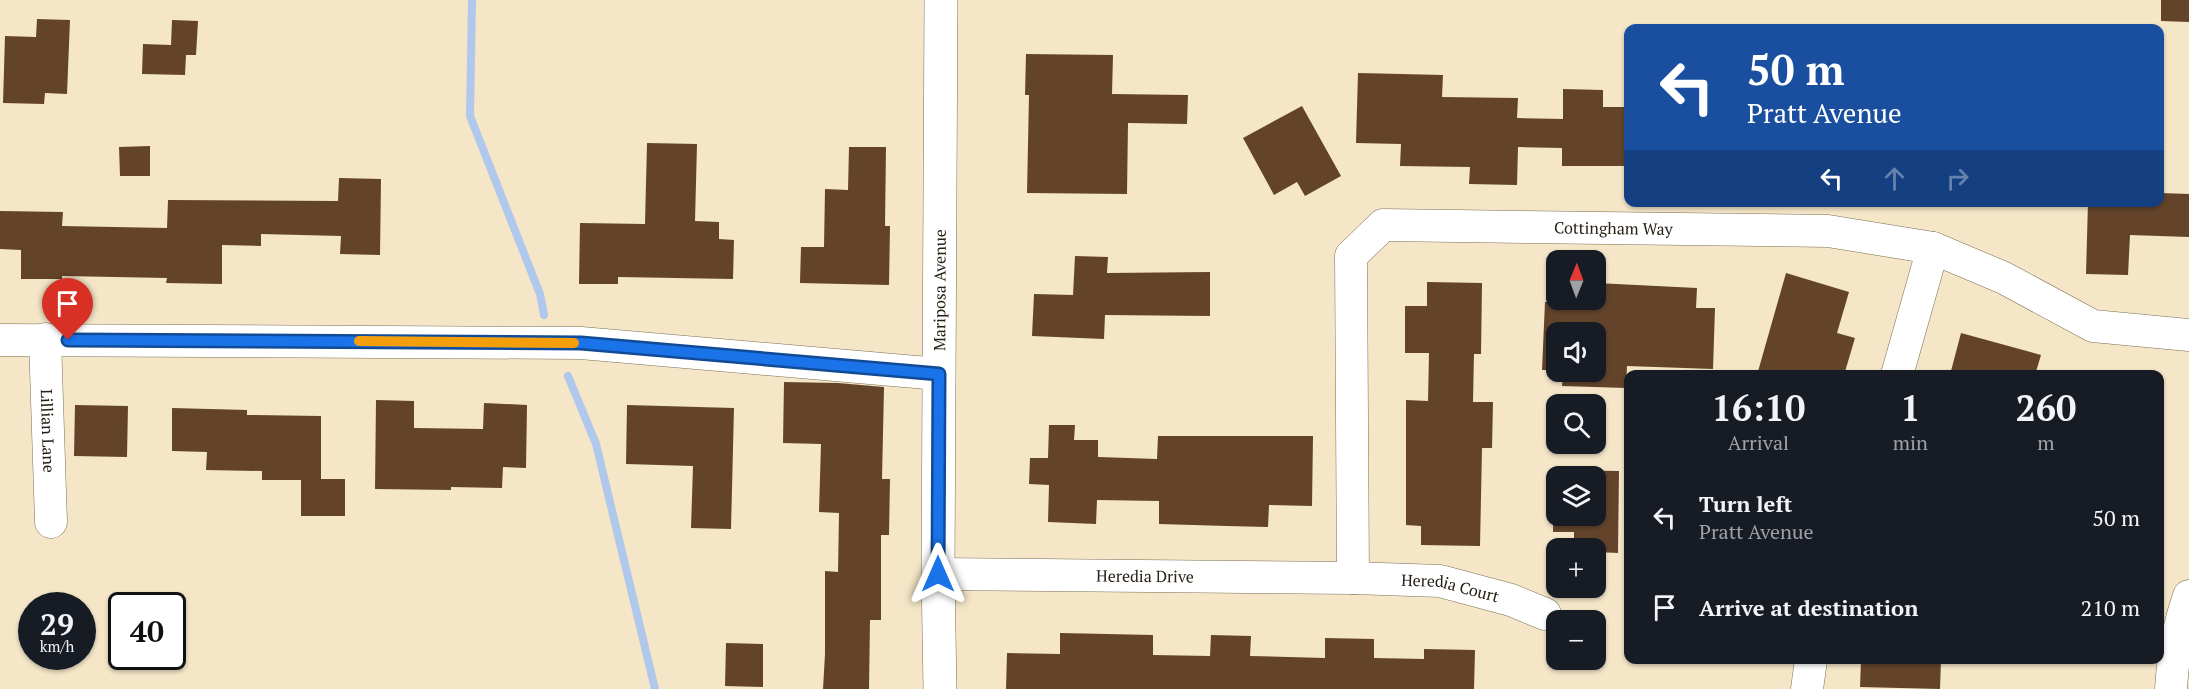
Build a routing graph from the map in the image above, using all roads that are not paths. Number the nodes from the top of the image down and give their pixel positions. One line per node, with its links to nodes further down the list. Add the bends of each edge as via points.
1 (941, 0): 7 (street, Mariposa Avenue)
2 (1933, 248): 3 (street, Cottingham Way, via 2004,278 2093,326); 6 (street); 10 (street, Cottingham Way, via 1827,231 1383,225 1351,256)
3 (2189, 335)
4 (45, 339): 5 (street); 7 (street, via 581,343); 8 (street, Lillian Lane)
5 (0, 340)
6 (1898, 370)
7 (939, 374): 9 (street, Mariposa Avenue)
8 (51, 522)
9 (938, 574): 10 (street, Heredia Drive); 14 (street, Mariposa Avenue)
10 (1353, 578): 12 (street, Heredia Court, via 1440,581 1511,600)
11 (2189, 596): 16 (street, via 2180,623)
12 (1545, 614)
13 (1810, 664): 15 (street)
14 (940, 689)
15 (1807, 689)
16 (2171, 689)

